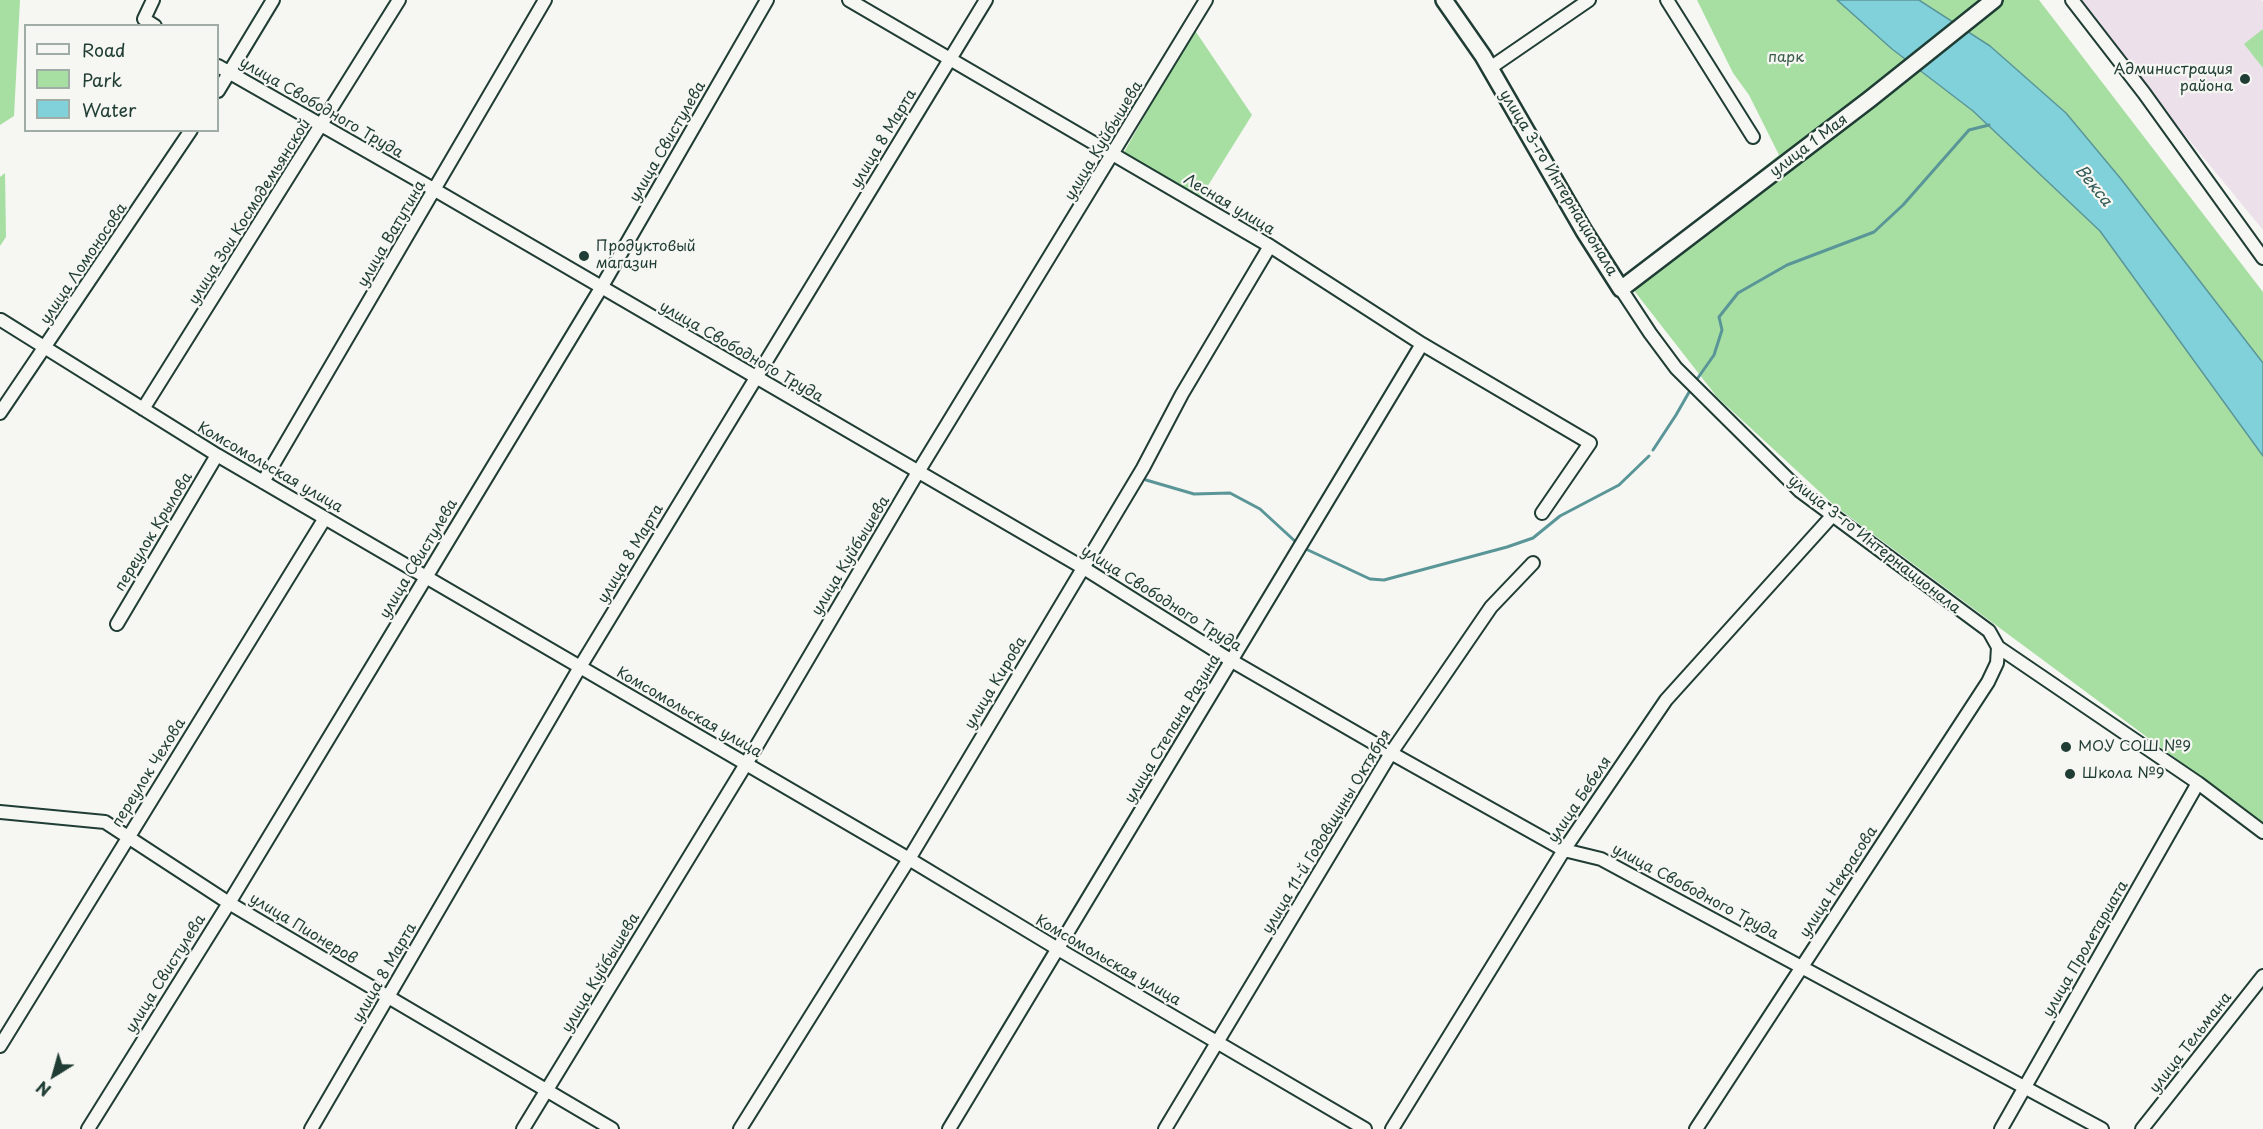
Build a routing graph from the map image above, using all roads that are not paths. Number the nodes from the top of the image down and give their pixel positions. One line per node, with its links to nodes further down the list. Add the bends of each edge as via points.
1 (153, 0): 14 (street)
2 (273, 0): 18 (street)
3 (399, 0): 20 (street, улица Зои Космодемьянской)
4 (545, 0): 24 (street, улица Ватутина)
5 (767, 0): 27 (street, улица Свистулева)
6 (849, 0): 15 (street, Лесная улица)
7 (986, 0): 15 (street, улица 8 Марта)
8 (1206, 0): 23 (street, улица Куйбышева)
9 (1444, 0): 17 (main road, улица 3-го Интернационала)
10 (1589, 0): 17 (street)
11 (1667, 0): 22 (street)
12 (1994, 0): 28 (main road, улица 1 Мая)
13 (2072, 0): 26 (street)
14 (149, 22)
15 (950, 58): 23 (street, Лесная улица); 32 (street, улица 8 Марта)
16 (219, 67): 18 (street, улица Свободного Труда)
17 (1490, 68): 28 (main road, улица 3-го Интернационала)
18 (229, 73): 19 (street); 20 (street, улица Свободного Труда)
19 (219, 89)
20 (321, 126): 24 (street, улица Свободного Труда); 33 (street, улица Зои Космодемьянской)
21 (190, 132): 31 (street, улица Ломоносова)
22 (1753, 137)
23 (1114, 153): 25 (street, Лесная улица); 36 (street, улица Куйбышева)
24 (435, 190): 27 (street, улица Свободного Труда); 37 (street, улица Ватутина)
25 (1270, 246): 30 (street, Лесная улица); 42 (street, улица Кирова)
26 (2263, 258)
27 (601, 288): 32 (street, улица Свободного Труда); 43 (street, улица Свистулева)
28 (1621, 289): 39 (street, улица 3-го Интернационала, via 1677,368 1800,491)
29 (1, 320): 31 (street, Комсомольская улица)
30 (1422, 344): 38 (street, Лесная улица, via 1590,442); 46 (street, улица Степана Разина)
31 (46, 347): 33 (street, Комсомольская улица); 34 (street, улица Ломоносова)
32 (756, 378): 36 (street, улица Свободного Труда); 47 (street, улица 8 Марта)
33 (143, 409): 35 (street, Комсомольская улица)
34 (0, 413)
35 (217, 455): 37 (street, Комсомольская улица); 44 (street, переулок Крылова)
36 (918, 472): 42 (street, улица Свободного Труда); 49 (street, улица Куйбышева)
37 (263, 482): 40 (street, Комсомольская улица)
38 (1542, 513)
39 (1832, 516): 45 (street, улица 3-го Интернационала, via 1989,631); 54 (street, улица Бебеля, via 1666,700)
40 (325, 518): 43 (street, Комсомольская улица); 53 (street, переулок Чехова)
41 (1533, 563): 48 (street, улица 11-й Годовщины Октября, via 1491,608)
42 (1082, 567): 46 (street, улица Свободного Труда); 55 (street, улица Кирова)
43 (426, 577): 47 (street, Комсомольская улица); 56 (street, улица Свистулева)
44 (117, 624)
45 (1998, 647): 50 (street, улица 3-го Интернационала); 58 (street, улица Некрасова, via 1997,663 1988,682)
46 (1232, 661): 48 (street, улица Свободного Труда); 57 (street, улица Степана Разина)
47 (580, 667): 49 (street, Комсомольская улица); 60 (street, улица 8 Марта)
48 (1391, 753): 54 (street, улица Свободного Труда); 61 (street, улица 11-й Годовщины Октября)
49 (746, 764): 55 (street, Комсомольская улица); 64 (street, улица Куйбышева)
50 (2198, 783): 52 (street, улица 3-го Интернационала); 63 (street, улица Пролетариата)
51 (0, 812): 53 (street, улица Пионеров, via 105,822)
52 (2263, 832)
53 (127, 836): 56 (street, улица Пионеров); 62 (street, переулок Чехова)
54 (1564, 850): 58 (street, улица Свободного Труда, via 1601,859); 73 (street, улица Бебеля)
55 (909, 859): 57 (street, Комсомольская улица); 69 (street, улица Кирова)
56 (229, 903): 60 (street, улица Пионеров); 65 (street, улица Свистулева)
57 (1058, 949): 61 (street, Комсомольская улица); 70 (street, улица Степана Разина)
58 (1802, 965): 63 (street, улица Свободного Труда); 74 (street, улица Некрасова)
59 (2263, 976): 77 (street, улица Тельмана)
60 (388, 998): 64 (street, улица Пионеров); 66 (street, улица 8 Марта)
61 (1217, 1042): 71 (street, улица 11-й Годовщины Октября); 72 (street, Комсомольская улица)
62 (0, 1046)
63 (2025, 1086): 75 (street, улица Пролетариата); 76 (street, улица Свободного Труда)
64 (547, 1092): 67 (street, улица Куйбышева); 68 (street, улица Пионеров)
65 (88, 1129)
66 (311, 1129)
67 (523, 1129)
68 (612, 1129)
69 (740, 1129)
70 (949, 1129)
71 (1165, 1129)
72 (1365, 1129)
73 (1392, 1129)
74 (1696, 1129)
75 (2001, 1129)
76 (2102, 1129)
77 (2142, 1129)

